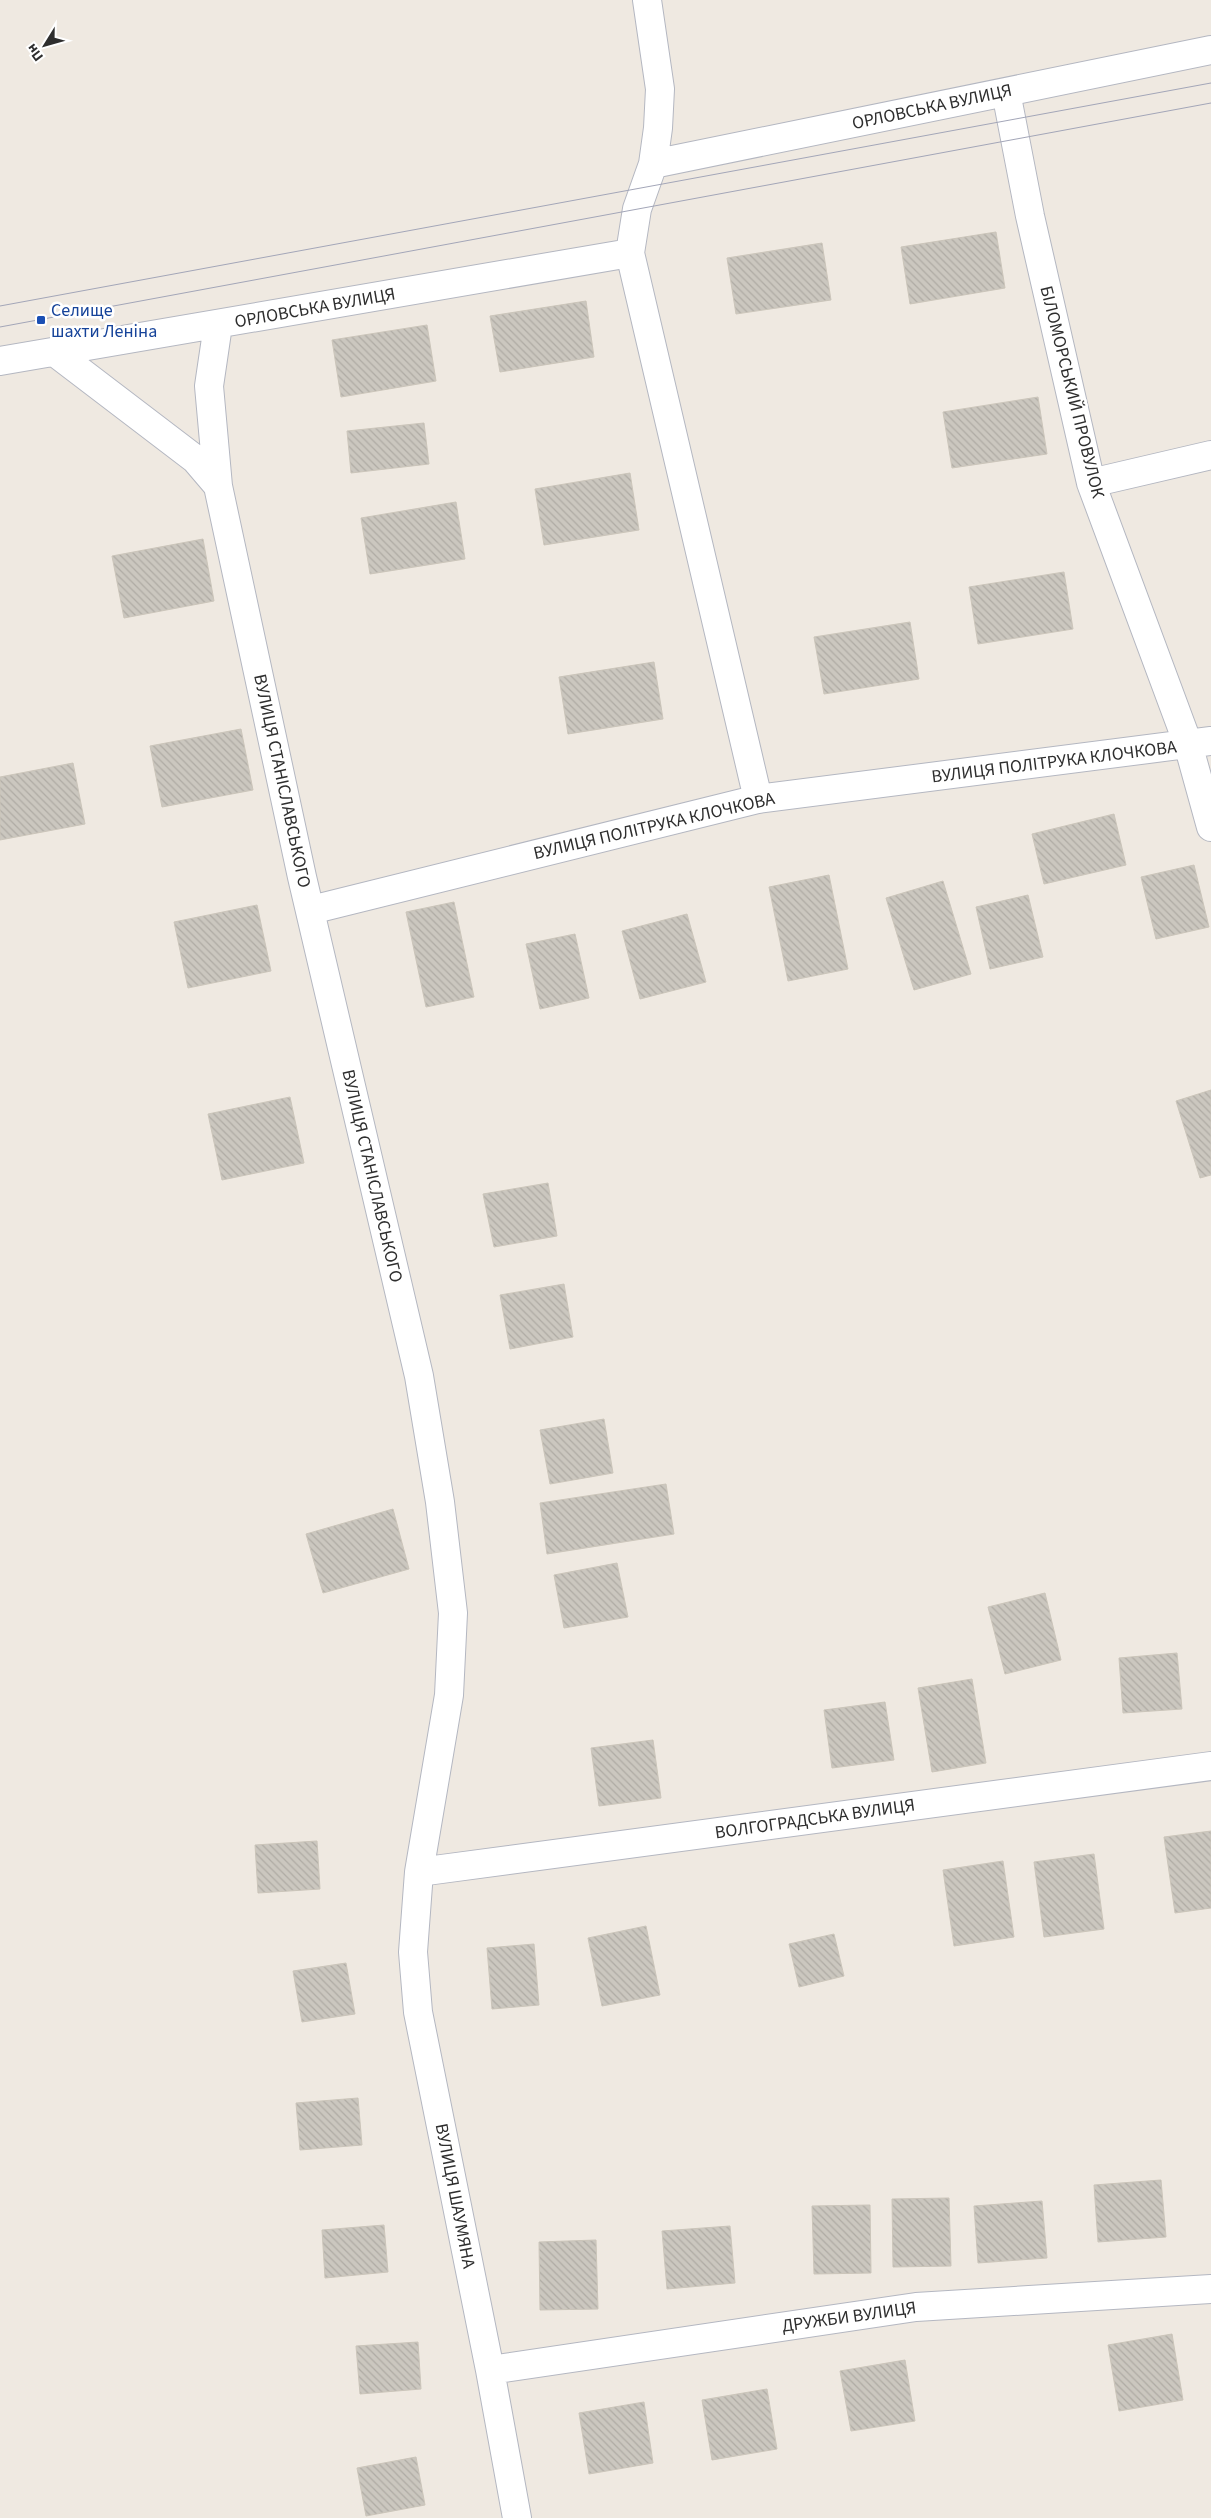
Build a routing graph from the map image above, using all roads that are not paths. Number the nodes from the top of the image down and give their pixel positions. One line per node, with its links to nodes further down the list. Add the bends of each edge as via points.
1 (647, 0): 4 (street, via 660,89)
2 (1211, 50): 3 (street, ОРЛОВСЬКА ВУЛИЦЯ)
3 (1006, 92): 4 (street, ОРЛОВСЬКА ВУЛИЦЯ); 10 (street, БІЛОМОРСЬКИЙ ПРОВУЛОК, via 1030,216)
4 (653, 164): 5 (street, via 638,209)
5 (630, 253): 6 (street, ОРЛОВСЬКА ВУЛИЦЯ); 13 (street)
6 (218, 325): 7 (street, ОРЛОВСЬКА ВУЛИЦЯ); 11 (street, ВУЛИЦЯ СТАНІСЛАВСЬКОГО, via 209,386)
7 (56, 352): 8 (street, ОРЛОВСЬКА ВУЛИЦЯ); 11 (street, ВУЛИЦЯ СТАНІСЛАВСЬКОГО, via 195,459)
8 (0, 361)
9 (1211, 455): 10 (street)
10 (1091, 483): 12 (street, БІЛОМОРСЬКИЙ ПРОВУЛОК)
11 (218, 486): 15 (street, ВУЛИЦЯ СТАНІСЛАВСЬКОГО)
12 (1200, 743): 13 (street, ВУЛИЦЯ ПОЛІТРУКА КЛОЧКОВА); 14 (street, БІЛОМОРСЬКИЙ ПРОВУЛОК)
13 (758, 799): 15 (street, ВУЛИЦЯ ПОЛІТРУКА КЛОЧКОВА)
14 (1211, 827)
15 (310, 910): 17 (street, ВУЛИЦЯ СТАНІСЛАВСЬКОГО, via 419,1376 454,1613 449,1695)
16 (1211, 1766): 17 (street, ВОЛГОГРАДСЬКА ВУЛИЦЯ)
17 (419, 1872): 19 (street, ВУЛИЦЯ ШАУМЯНА, via 413,1952 418,2012)
18 (1211, 2288): 19 (street, ДРУЖБИ ВУЛИЦЯ, via 916,2307)
19 (490, 2370): 20 (street, ВУЛИЦЯ ШАУМЯНА)
20 (518, 2518)

